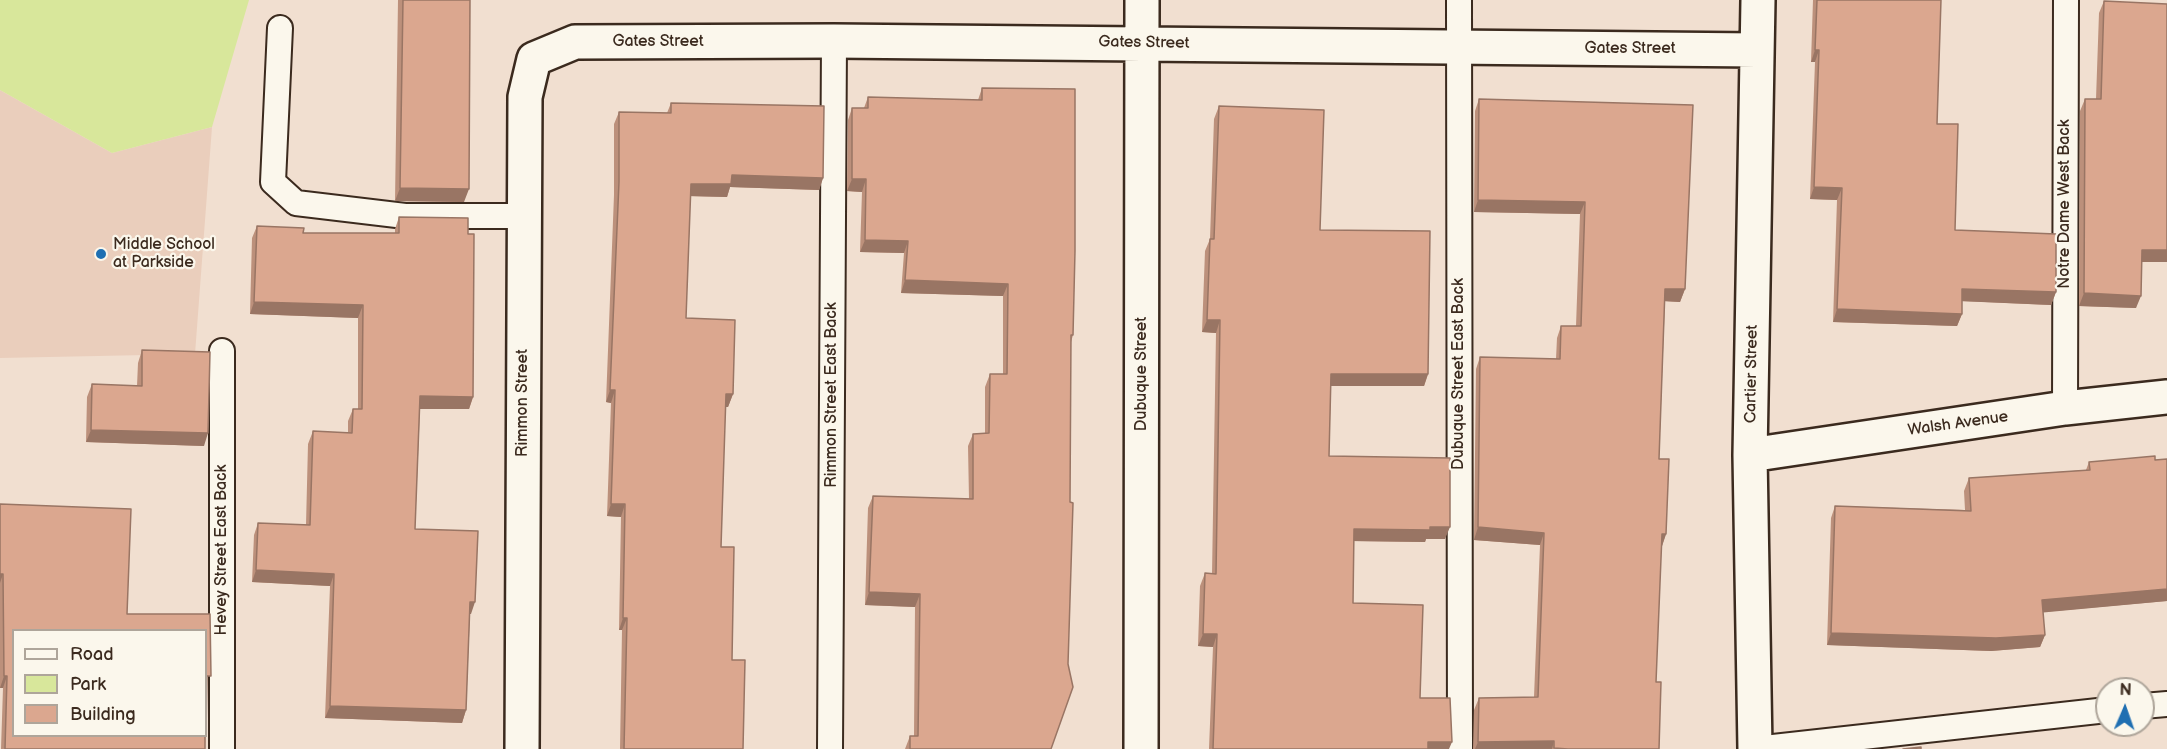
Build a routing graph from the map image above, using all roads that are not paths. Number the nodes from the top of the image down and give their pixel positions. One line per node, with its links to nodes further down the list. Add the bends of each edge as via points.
1 (1142, 0): 7 (street, Dubuque Street)
2 (1459, 0): 8 (lane, Dubuque Street East Back)
3 (1758, 0): 9 (street, Cartier Street)
4 (2066, 0): 14 (lane, Notre Dame West Back)
5 (280, 28): 11 (lane, via 273,182 296,203 405,216)
6 (834, 41): 7 (street, Gates Street); 10 (street, Gates Street, via 575,42); 19 (lane, Rimmon Street East Back)
7 (1143, 43): 8 (street, Gates Street); 20 (street, Dubuque Street)
8 (1458, 48): 9 (street, Gates Street); 21 (lane, Dubuque Street East Back)
9 (1757, 50): 15 (street, Cartier Street)
10 (534, 59): 11 (street, Rimmon Street, via 525,97)
11 (524, 216): 18 (street, Rimmon Street)
12 (222, 351): 17 (lane, Hevey Street East Back)
13 (2167, 397): 14 (street, Walsh Avenue)
14 (2065, 408): 15 (street, Walsh Avenue)
15 (1750, 455): 22 (street, Cartier Street)
16 (2095, 711): 22 (lane)
17 (222, 749)
18 (522, 749)
19 (830, 749)
20 (1141, 749)
21 (1460, 749)
22 (1755, 749)

